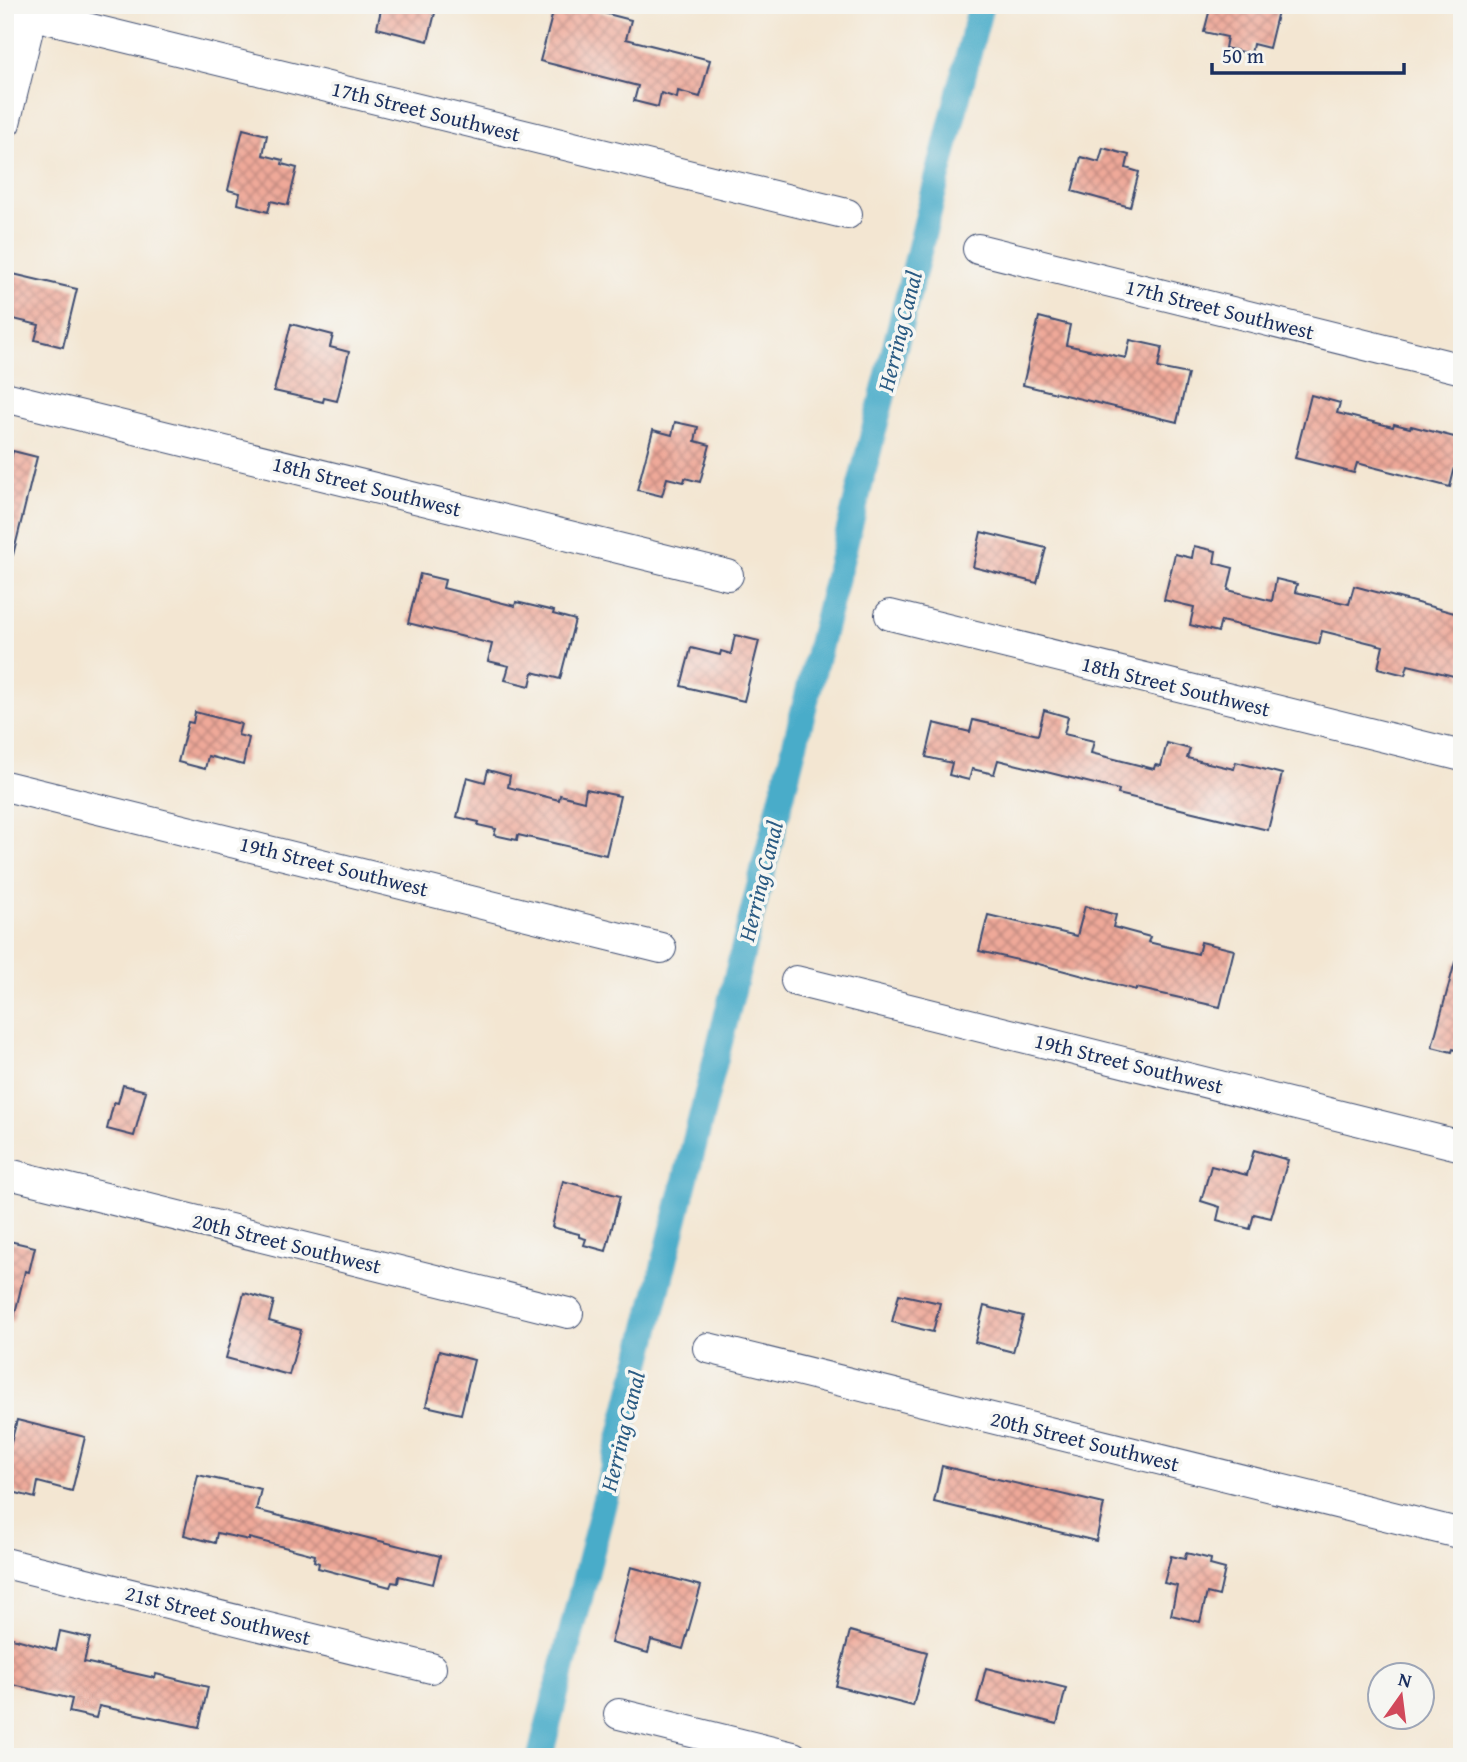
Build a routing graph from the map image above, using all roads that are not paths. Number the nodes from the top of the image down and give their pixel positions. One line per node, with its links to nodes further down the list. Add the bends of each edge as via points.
1 (24, 9): 2 (street); 3 (street, 17th Street Southwest)
2 (5, 123)
3 (847, 214)
4 (978, 249): 5 (street, 17th Street Southwest)
5 (1462, 369)
6 (5, 397): 7 (street, 18th Street Southwest)
7 (728, 575)
8 (890, 615): 9 (street, 18th Street Southwest)
9 (1462, 756)
10 (5, 786): 11 (street, 19th Street Southwest)
11 (662, 948)
12 (796, 981): 13 (street, 19th Street Southwest)
13 (1462, 1146)
14 (5, 1173): 15 (street, 20th Street Southwest)
15 (568, 1313)
16 (708, 1348): 17 (street, 20th Street Southwest)
17 (1462, 1534)
18 (5, 1563): 19 (street, 21st Street Southwest)
19 (431, 1668)
20 (619, 1714): 21 (street)
21 (793, 1757)

